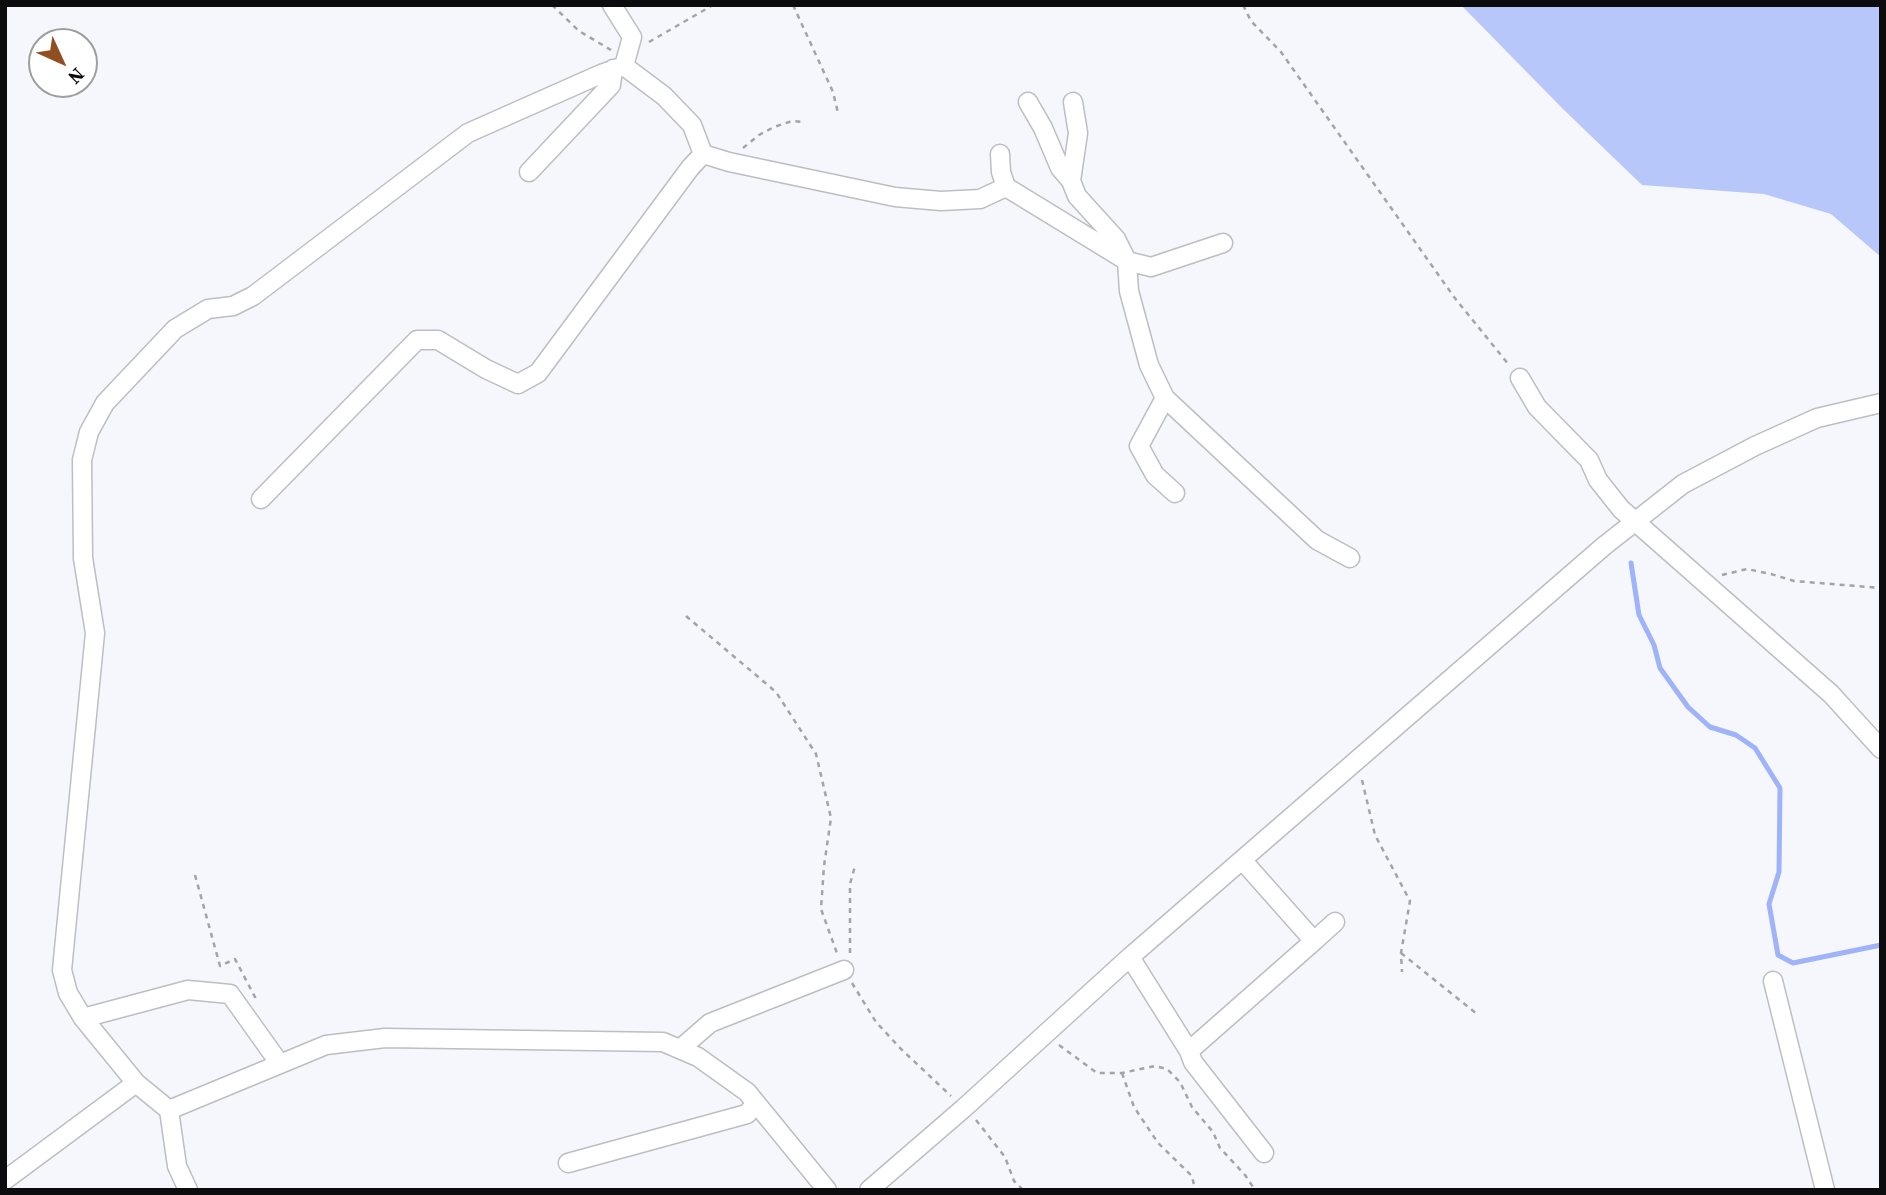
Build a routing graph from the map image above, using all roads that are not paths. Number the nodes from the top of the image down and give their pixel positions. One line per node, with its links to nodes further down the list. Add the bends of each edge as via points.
1 (612, 5): 2 (street, via 632,37)
2 (619, 67): 5 (street, via 664,96 692,125); 7 (street, via 611,85); 26 (street, via 468,133 253,296 233,306 208,309 175,329 104,403 89,432 82,460 83,558 95,633 62,970 68,993)
3 (1028, 102): 8 (street)
4 (1073, 102): 8 (street, via 1078,134)
5 (703, 154): 9 (street, via 895,197 980,199); 16 (street, via 538,373 518,384 438,340 417,340)
6 (1000, 154): 9 (street)
7 (529, 172)
8 (1071, 181): 11 (street, via 1077,197 1116,240)
9 (1006, 187): 11 (street)
10 (1223, 243): 11 (street, via 1151,267)
11 (1127, 261): 13 (street, via 1129,291 1149,365)
12 (1520, 378): 17 (street, via 1537,407 1589,460 1598,480)
13 (1165, 398): 15 (street, via 1139,446 1155,475); 18 (street, via 1317,540)
14 (1881, 403): 17 (street, via 1817,418 1755,446 1683,484)
15 (1175, 493)
16 (261, 499)
17 (1635, 521): 19 (street, via 1831,694); 20 (street)
18 (1350, 558)
19 (1881, 749)
20 (1243, 861): 22 (street); 23 (street)
21 (1335, 922): 22 (street)
22 (1314, 941): 28 (street)
23 (1130, 957): 28 (street); 38 (street)
24 (844, 971): 27 (street, via 710,1023)
25 (1773, 981): 39 (street)
26 (83, 1018): 29 (street, via 188,990 230,994); 30 (street)
27 (680, 1049): 29 (street, via 663,1042 385,1038 326,1045); 31 (street, via 698,1057)
28 (1189, 1051): 33 (street)
29 (280, 1064): 32 (street)
30 (135, 1083): 32 (street); 35 (street)
31 (756, 1103): 34 (street, via 747,1114); 37 (street)
32 (169, 1110): 36 (street, via 177,1166)
33 (1264, 1153)
34 (568, 1163)
35 (5, 1180)
36 (188, 1190)
37 (827, 1190)
38 (869, 1190)
39 (1825, 1190)

